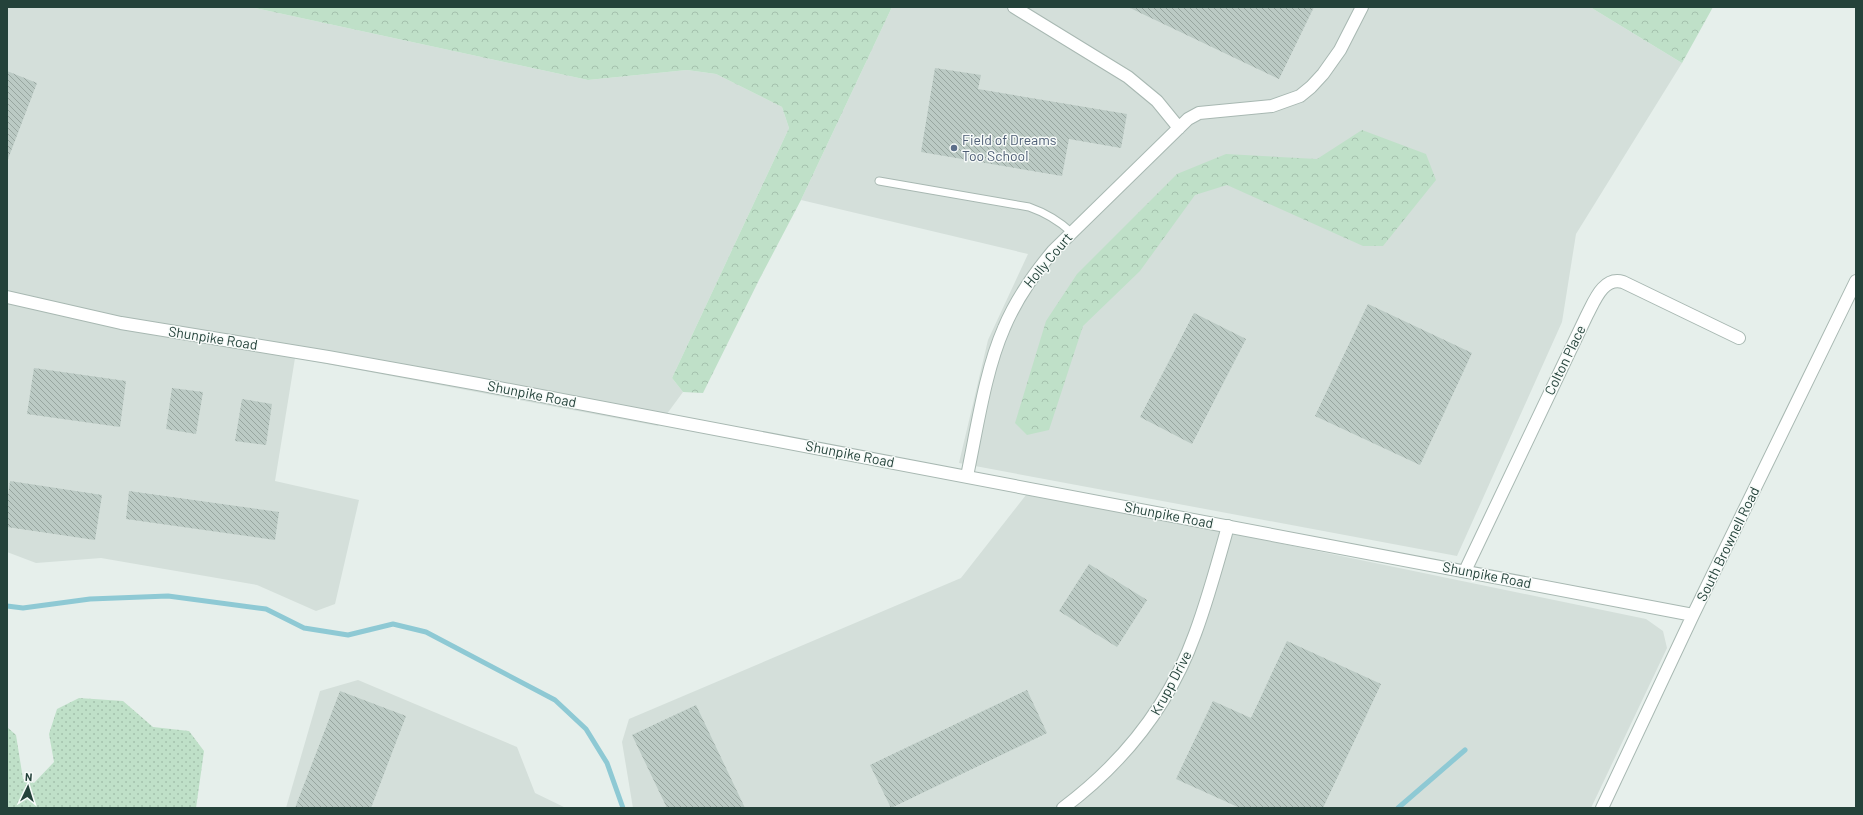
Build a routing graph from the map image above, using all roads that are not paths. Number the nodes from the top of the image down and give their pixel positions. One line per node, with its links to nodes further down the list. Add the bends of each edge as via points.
1 (1014, 7): 3 (street, via 1128,77 1157,101)
2 (1362, 7): 3 (street, Holly Court, via 1340,50 1323,74 1300,96 1272,106 1199,112)
3 (1179, 128): 5 (street, Holly Court)
4 (879, 182): 5 (lane, via 1029,207 1058,220)
5 (1071, 232): 9 (street, Holly Court, via 1033,275 1003,329 986,390)
6 (1856, 281): 12 (street, South Brownell Road)
7 (7, 298): 9 (street, Shunpike Road, via 121,323 372,365)
8 (1739, 338): 11 (street, Colton Place, via 1623,282 1611,282 1603,288 1586,315)
9 (968, 476): 10 (street, Shunpike Road)
10 (1228, 526): 11 (street, Shunpike Road); 13 (street, Krupp Drive, via 1195,634 1181,669 1164,700 1117,762)
11 (1465, 571): 12 (street, Shunpike Road)
12 (1693, 615): 14 (street, South Brownell Road)
13 (1063, 808)
14 (1602, 808)

